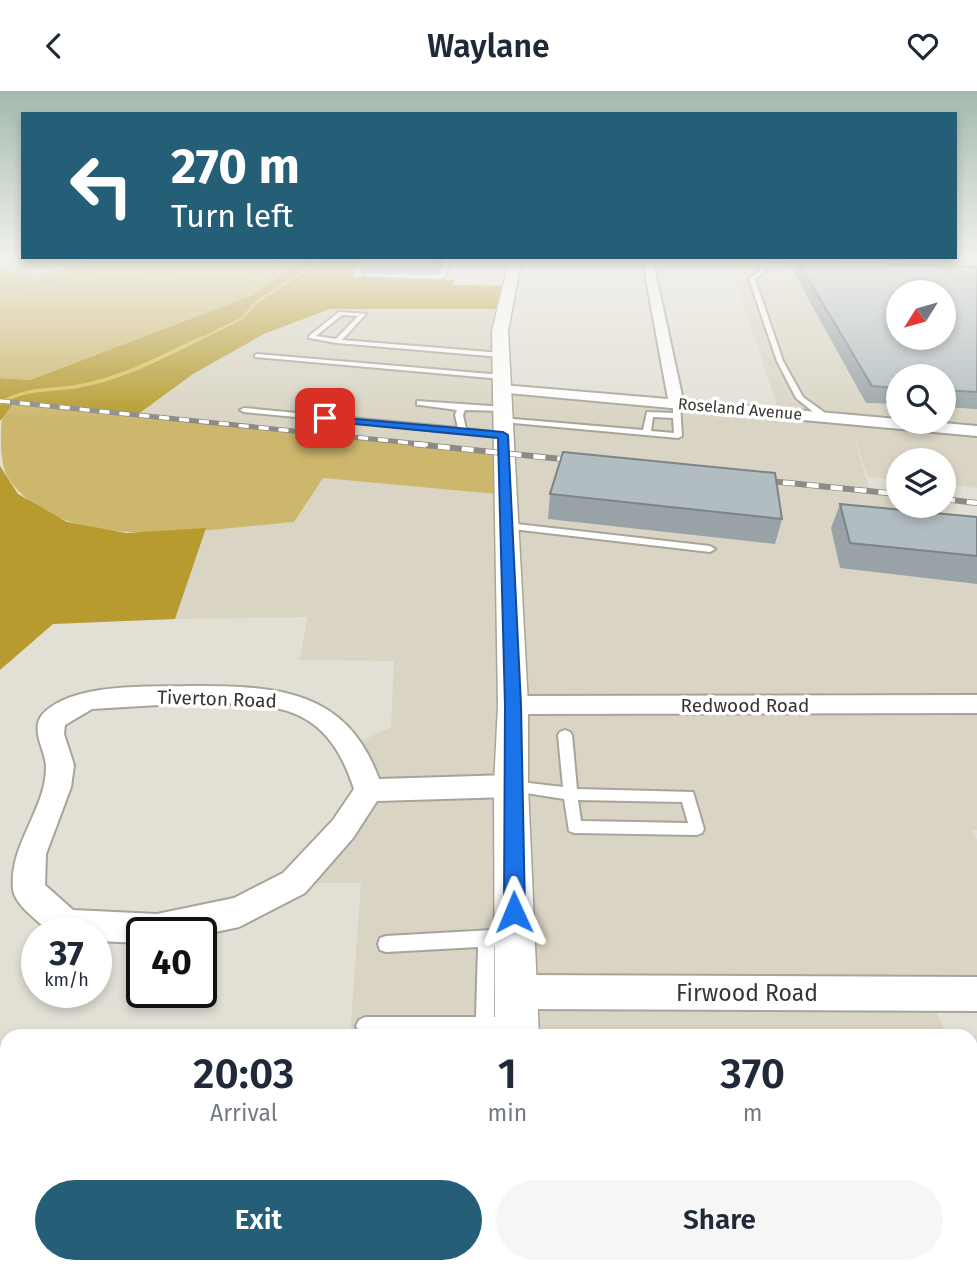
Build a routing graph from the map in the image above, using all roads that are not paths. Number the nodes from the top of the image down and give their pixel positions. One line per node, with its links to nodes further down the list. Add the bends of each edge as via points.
1 (504, 312): 5 (street)
2 (658, 312): 11 (street)
3 (763, 312): 12 (lane, via 780,361 800,398)
4 (337, 341): 4 (lane, via 337,339 363,314 341,313 311,337); 5 (lane)
5 (501, 355): 7 (street)
6 (257, 356): 7 (lane)
7 (502, 383): 11 (street, Roseland Avenue); 13 (street)
8 (420, 403): 9 (lane)
9 (462, 408): 13 (lane); 14 (lane)
10 (244, 410): 14 (lane)
11 (677, 410): 12 (street, Roseland Avenue); 16 (lane, via 650,414); 16 (lane, via 678,436)
12 (825, 417): 15 (street, Roseland Avenue)
13 (503, 428): 14 (lane); 16 (lane); 17 (street)
14 (462, 431)
15 (977, 431)
16 (647, 433)
17 (507, 526): 18 (lane); 20 (street)
18 (710, 549)
19 (977, 704): 20 (street, Redwood Road)
20 (513, 705): 22 (street)
21 (565, 735): 24 (lane)
22 (511, 786): 23 (street); 24 (lane); 26 (street)
23 (369, 790): 23 (street, Tiverton Road, via 343,829 294,883 239,912 157,929 66,925 29,891 31,854 57,787 60,765 52,722 90,701 242,696 291,701 320,718 351,746)
24 (570, 794): 25 (lane); 25 (lane, via 574,827 697,829)
25 (688, 796)
26 (500, 938): 27 (lane); 29 (street); 31 (lane)
27 (386, 944)
28 (977, 994): 29 (street, Firwood Road)
29 (517, 1018): 31 (lane)
30 (365, 1026): 32 (lane)
31 (485, 1026): 33 (lane)
32 (417, 1029)
33 (465, 1029)

